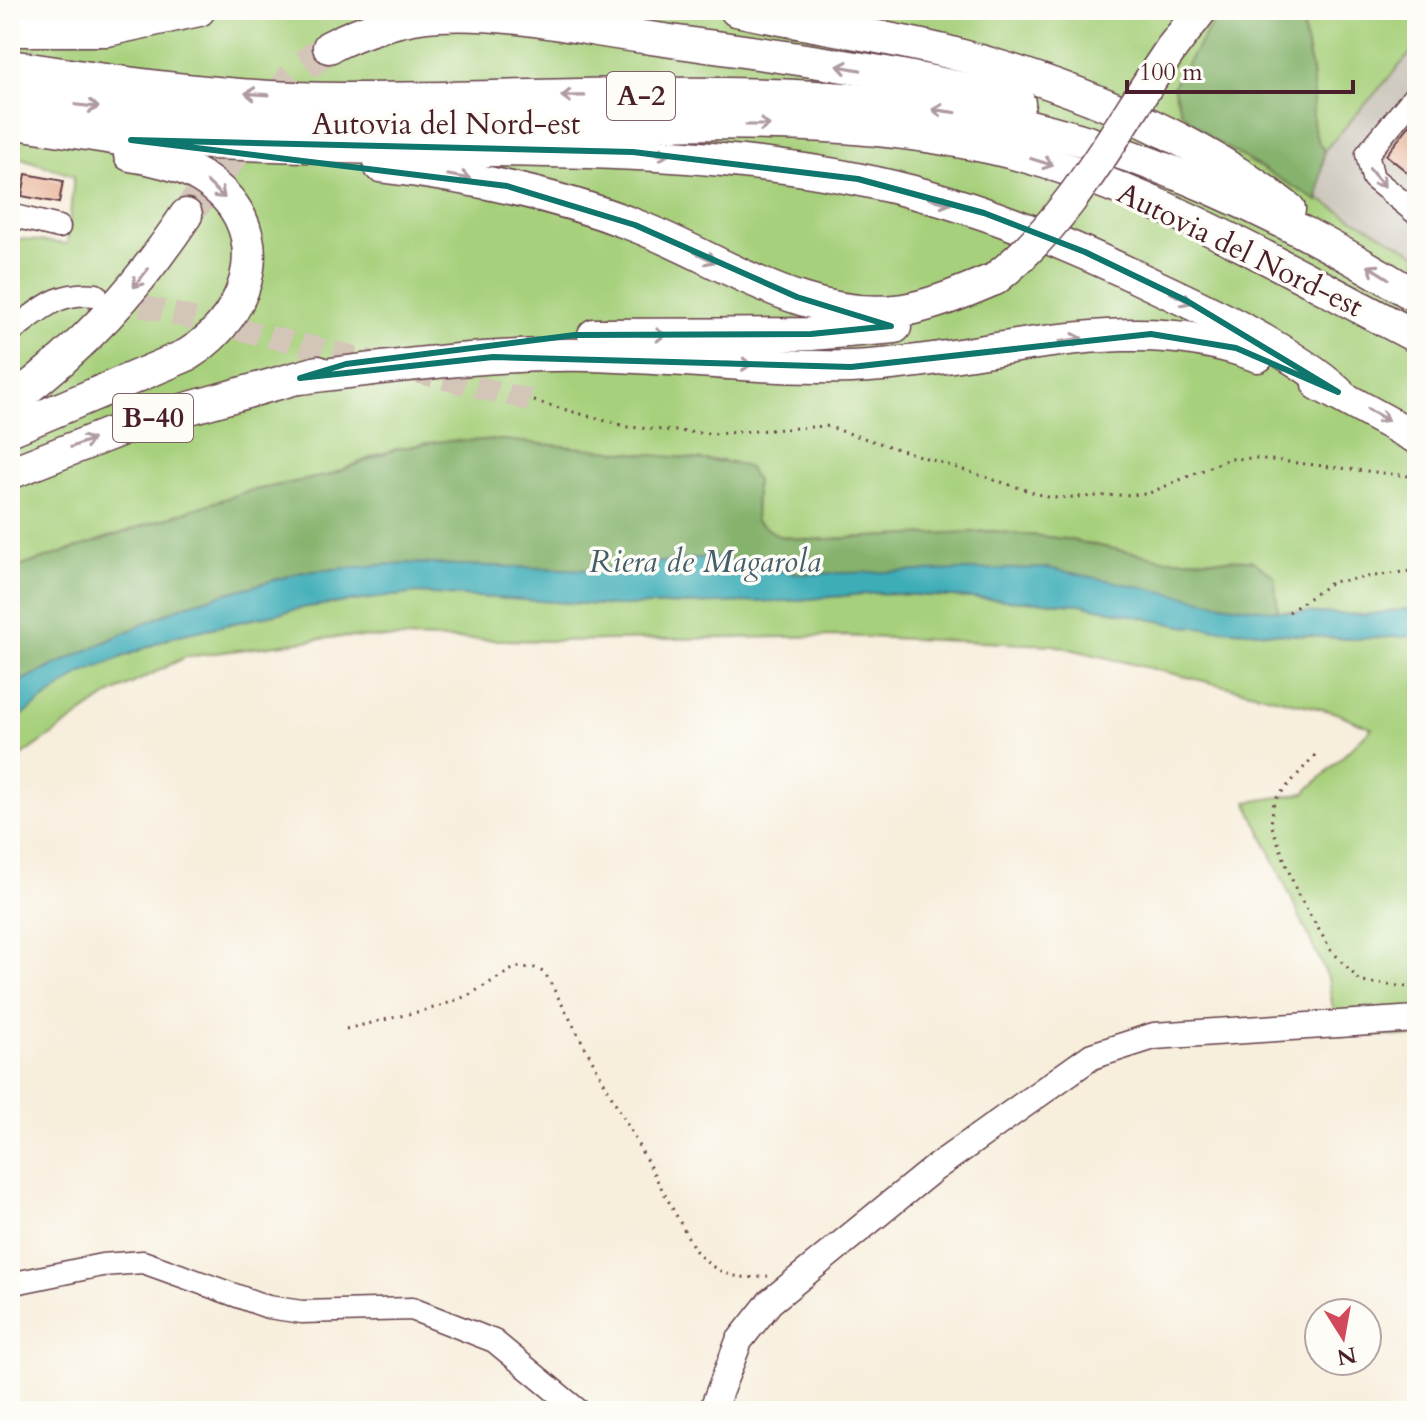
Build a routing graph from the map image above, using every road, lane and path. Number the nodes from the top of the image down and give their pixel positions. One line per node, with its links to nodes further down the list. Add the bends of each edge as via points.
1 (199, 10): 4 (highway, via 107,30)
2 (736, 10): 17 (highway, via 941,50 1082,94 1209,155)
3 (1201, 10): 18 (highway, bridge, via 1068,206)
4 (10, 30)
5 (329, 47): 12 (highway, one-way to 5, via 1185,164 1100,129 1016,102 915,79 485,16 407,20)
6 (10, 66): 12 (highway, Autovia del Nord-est / A-2, one-way to 6, via 1126,157 985,116 924,108 793,97 338,99 89,79)
7 (1417, 93): 13 (street, one-way to 13, via 1367,154 1373,178)
8 (10, 95): 22 (highway, Autovia del Nord-est / A-2, one-way to 22, via 190,117 492,126 793,125 991,148 1047,163 1165,208)
9 (10, 122): 11 (highway)
10 (10, 129): 27 (highway, one-way to 27, via 25,137 170,163 203,178 230,204 244,232 249,265 239,304 199,348)
11 (131, 140): 18 (highway, one-way to 18, via 170,148 332,160 507,186 635,225 797,297 858,311 918,307); 24 (highway, one-way to 24, via 633,152 858,179 984,213 1085,252 1187,301 1319,375)
12 (1258, 210): 17 (highway, Autovia del Nord-est / A-2)
13 (1417, 214)
14 (10, 215): 16 (street)
15 (186, 215): 26 (highway, one-way to 26, via 117,309)
16 (59, 227)
17 (1339, 248): 20 (highway, Autovia del Nord-est / A-2, one-way to 17)
18 (995, 279): 23 (highway, one-way to 18, via 346,364 575,335 882,330 949,309)
19 (96, 295): 21 (street, via 60,296)
20 (1417, 297)
21 (10, 332)
22 (1417, 337)
23 (300, 378): 24 (highway, one-way to 24, via 493,357 590,355 851,367 934,361 1095,336 1151,334 1189,336 1236,348); 29 (highway, B-40, one-way to 23, via 140,422)
24 (1338, 392): 28 (highway, one-way to 28)
25 (534, 401): 30 (path, via 628,427 712,434 826,426 1051,498 1147,494 1219,462 1255,458)
26 (10, 402)
27 (10, 430)
28 (1417, 438)
29 (10, 473)
30 (1417, 477)
31 (1417, 570): 32 (path, via 1332,582)
32 (1289, 612)
33 (1315, 755): 34 (path, via 1274,801 1271,824 1297,893 1331,950 1361,982)
34 (1417, 988)
35 (1417, 1019): 37 (main road, via 1171,1034 1106,1050 988,1129)
36 (346, 1029): 37 (path, via 438,1007 516,967 545,973 702,1259 718,1271 750,1279)
37 (803, 1272): 40 (main road, via 739,1341)
38 (10, 1284): 39 (street, via 143,1262 268,1307 302,1312 412,1309 494,1341)
39 (579, 1411)
40 (712, 1411)

